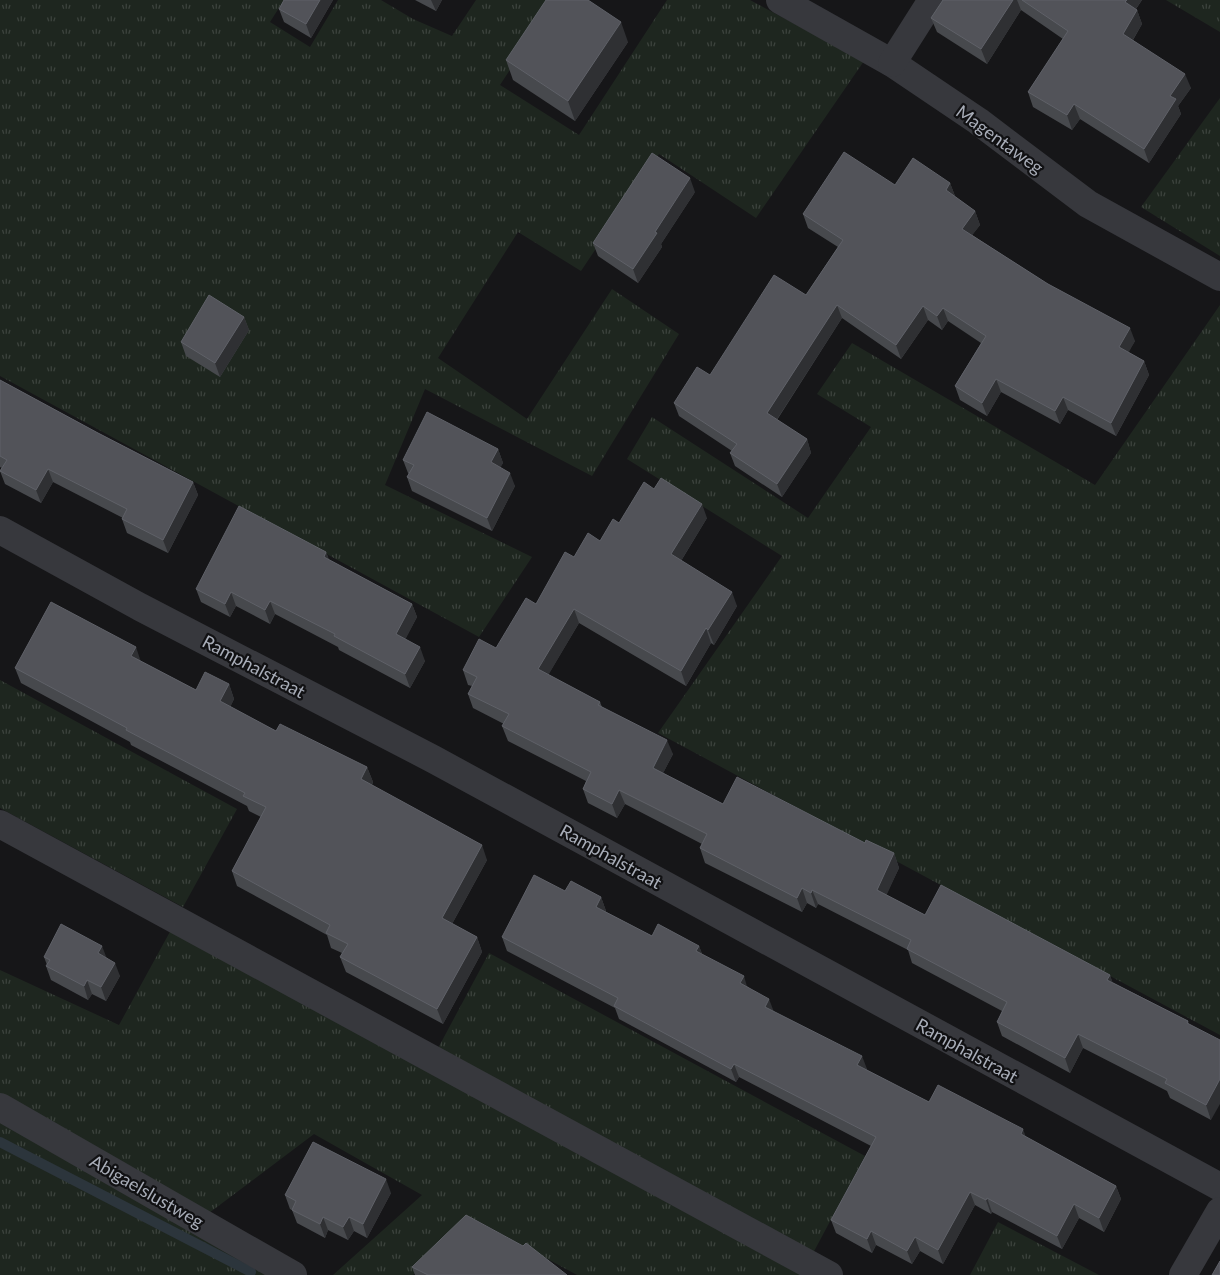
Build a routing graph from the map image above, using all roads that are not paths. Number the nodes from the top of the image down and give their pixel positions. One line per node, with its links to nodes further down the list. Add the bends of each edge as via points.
1 (780, 0): 3 (street, Magentaweg)
2 (932, 0): 3 (street)
3 (892, 63): 4 (street, Magentaweg, via 978,121 1088,204)
4 (1220, 277)
5 (0, 530): 8 (street, Ramphalstraat, via 140,607 433,759)
6 (0, 824): 11 (street)
7 (0, 1107): 10 (street, Abigaelslustweg)
8 (1220, 1187)
9 (1220, 1211): 12 (street)
10 (293, 1275)
11 (829, 1275)
12 (1183, 1275)

